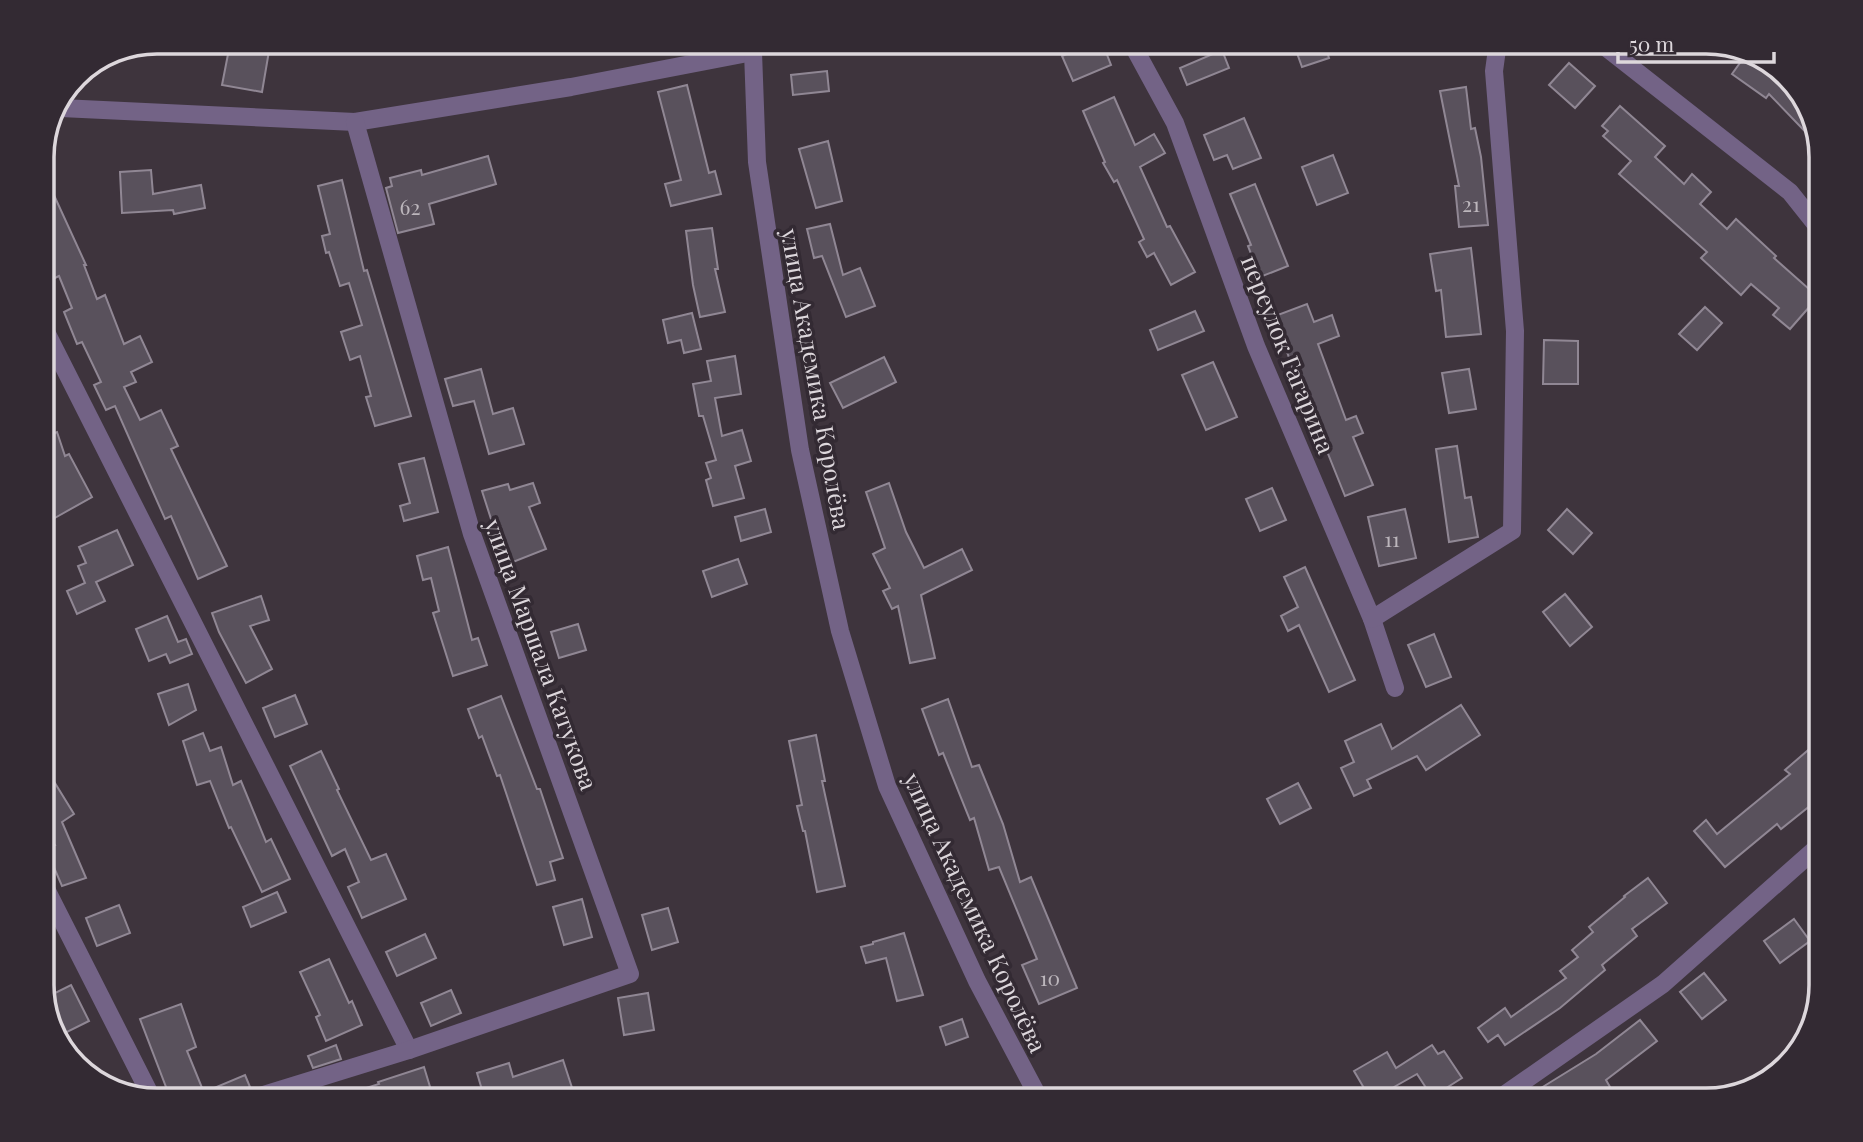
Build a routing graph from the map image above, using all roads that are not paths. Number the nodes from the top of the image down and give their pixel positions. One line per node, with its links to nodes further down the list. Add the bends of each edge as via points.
1 (722, 54): 7 (street, via 571,87)
2 (754, 54): 17 (street, улица Академика Королёва, via 757,162 797,436 840,631 887,786 977,981)
3 (1138, 54): 10 (street, переулок Гагарина, via 1175,123 1256,346)
4 (1497, 54): 10 (street, via 1494,71 1516,331 1512,531)
5 (1615, 54): 8 (street, via 1790,192)
6 (67, 108): 7 (street)
7 (355, 122): 14 (street, улица Маршала Катукова, via 472,534 630,974)
8 (1809, 216)
9 (54, 348): 14 (street)
10 (1372, 619): 11 (street, переулок Гагарина)
11 (1395, 688)
12 (1809, 855): 18 (street, via 1663,984)
13 (54, 905): 15 (street)
14 (409, 1050): 16 (street, улица Маршала Катукова)
15 (147, 1087)
16 (286, 1088)
17 (1034, 1088)
18 (1514, 1088)

